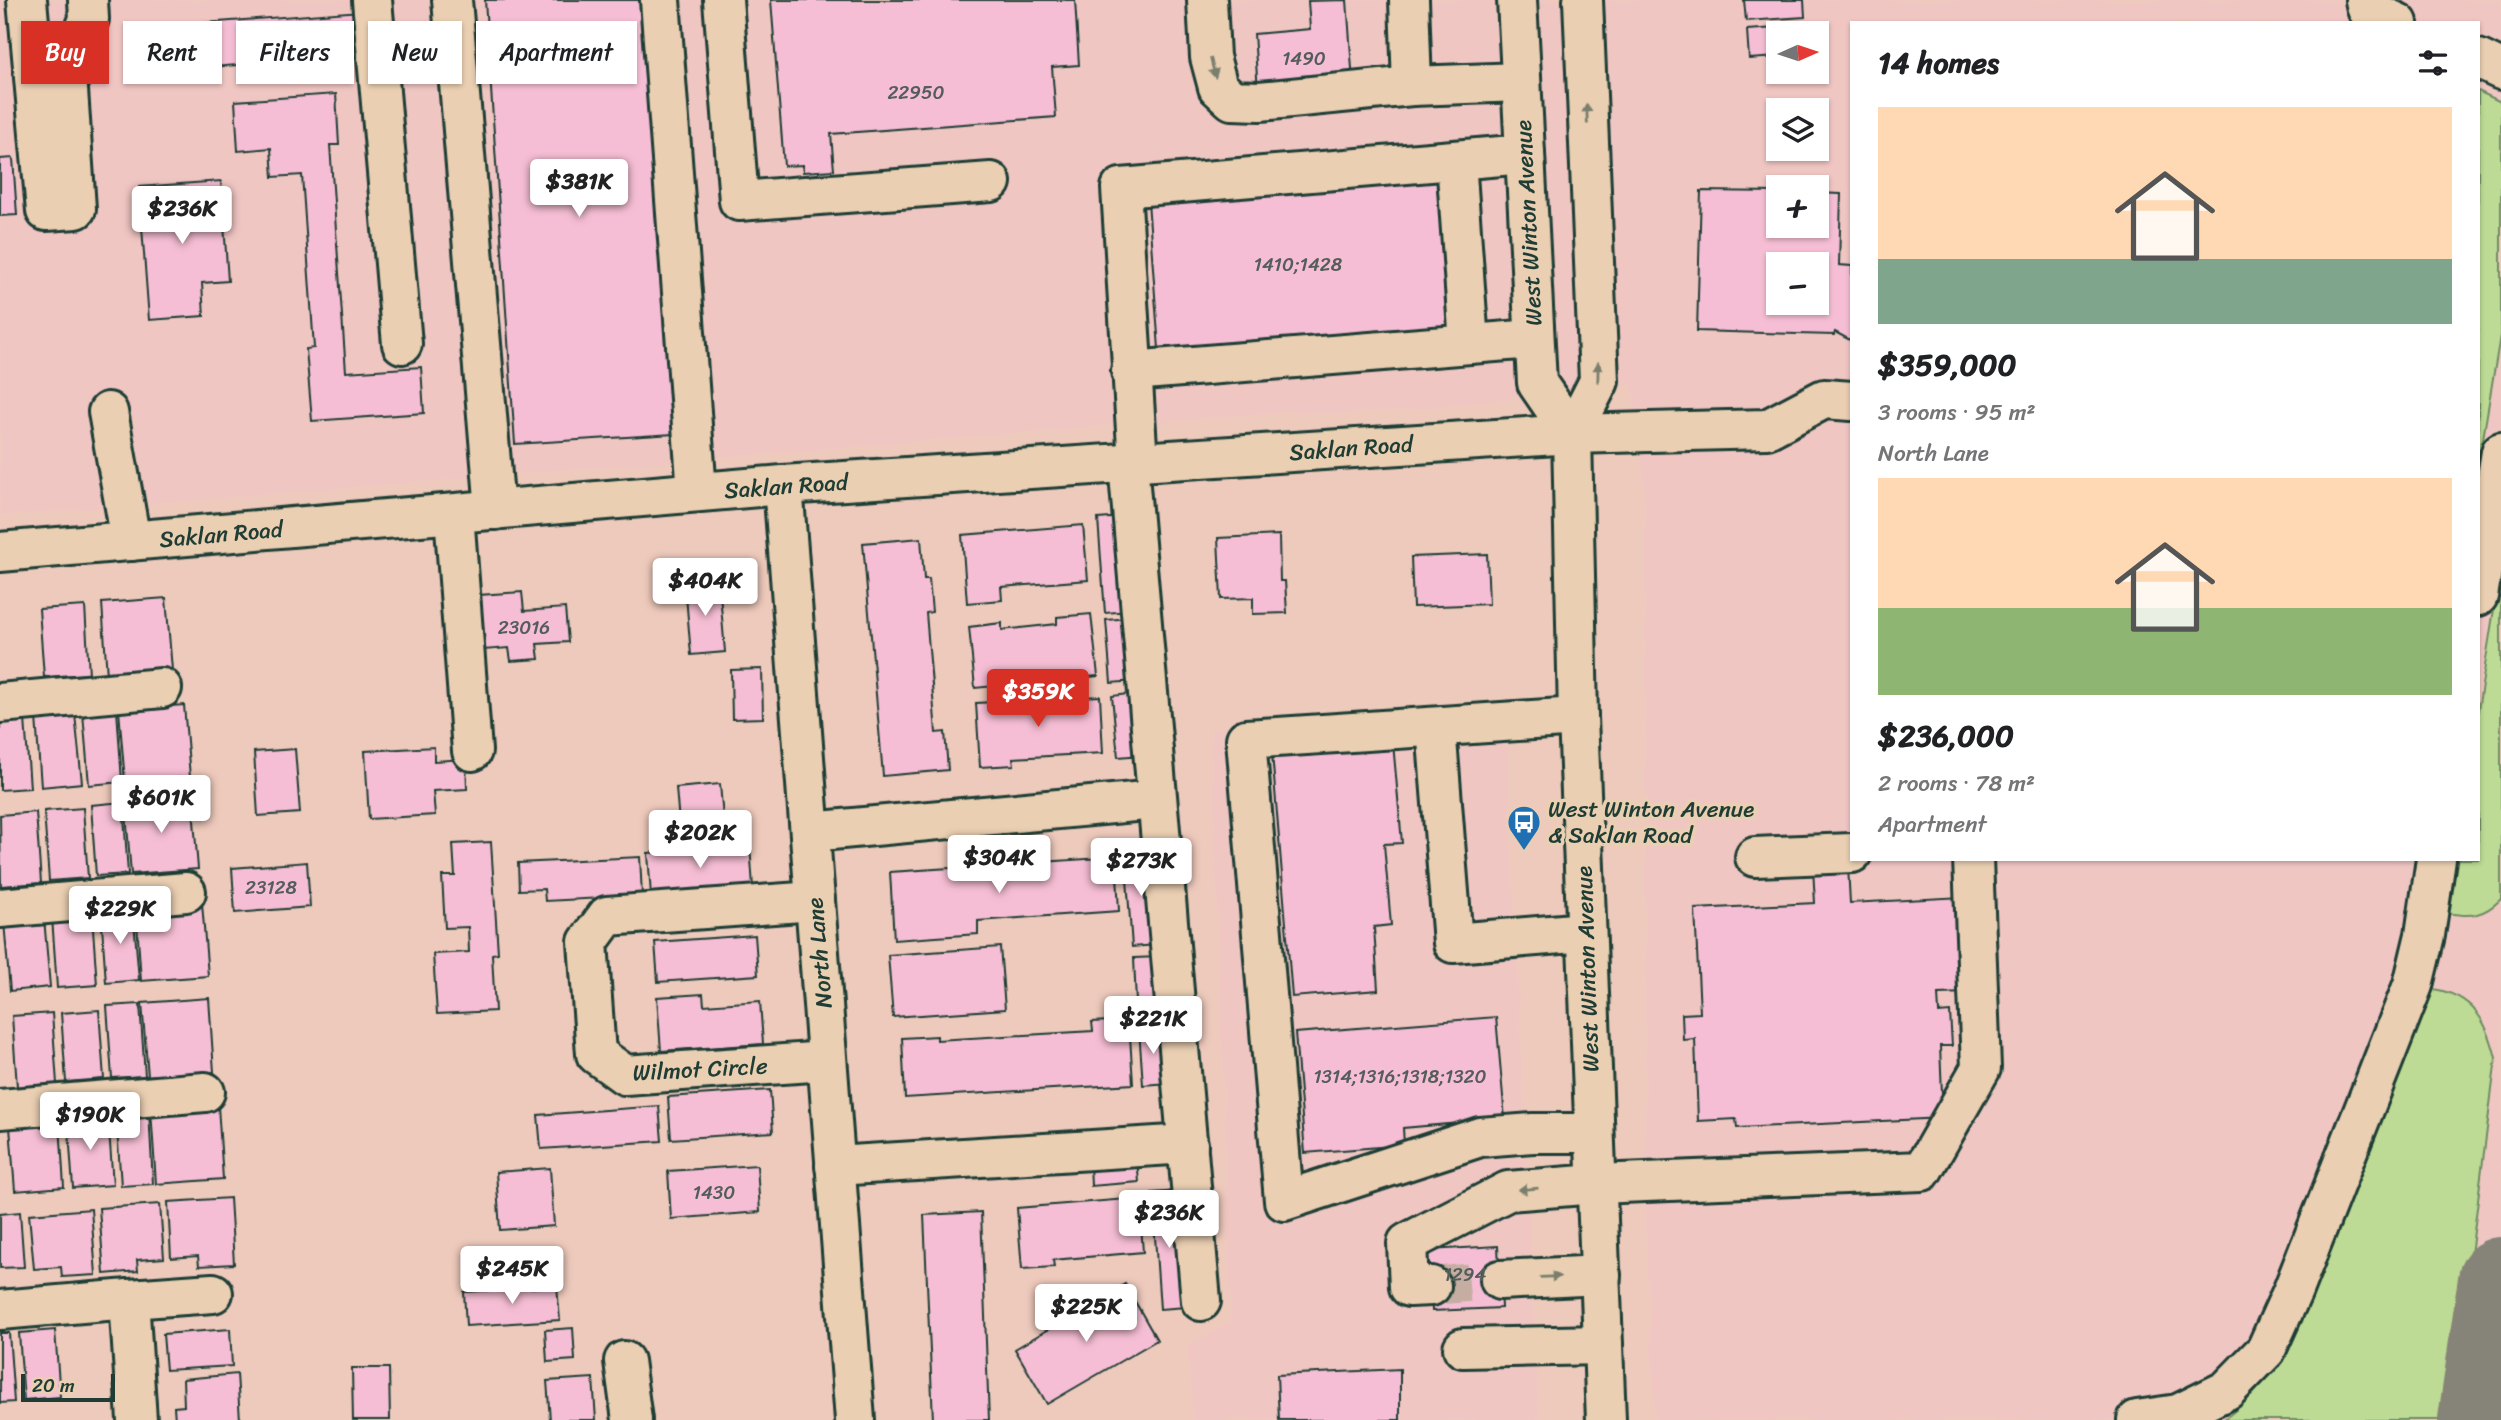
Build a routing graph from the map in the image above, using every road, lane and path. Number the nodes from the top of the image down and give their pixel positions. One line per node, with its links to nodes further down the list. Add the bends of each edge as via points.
1 (27, 0): 2 (street, via 46,211 76,209 67,75 89,19)
2 (88, 0)
3 (372, 0): 21 (street)
4 (452, 0): 31 (street)
5 (660, 0): 30 (street)
6 (723, 0): 19 (street, via 739,201)
7 (1207, 0): 16 (street, one-way to 16, via 1210,57 1218,87 1232,100)
8 (1409, 0): 16 (street)
9 (1517, 0): 15 (street, West Winton Avenue)
10 (1583, 0): 26 (street, West Winton Avenue, one-way to 10, via 1599,381)
11 (2365, 0): 12 (street, via 2367,9)
12 (2394, 21)
13 (2480, 60): 14 (street)
14 (2501, 70)
15 (1521, 82): 16 (street); 17 (street, West Winton Avenue)
16 (1412, 86)
17 (1525, 154): 18 (street); 20 (street, West Winton Avenue)
18 (1456, 160): 22 (street); 23 (street, via 1121,188)
19 (991, 182)
20 (1534, 339): 22 (street); 26 (street, West Winton Avenue, via 1536,383)
21 (402, 344)
22 (1469, 344): 23 (street)
23 (1131, 371): 28 (street)
24 (1850, 401): 26 (street, Saklan Road, via 1824,399 1767,429)
25 (108, 412): 33 (street)
26 (1572, 434): 28 (street, Saklan Road); 38 (street, West Winton Avenue)
27 (2501, 452): 35 (street)
28 (1133, 463): 29 (street, Saklan Road); 41 (street)
29 (783, 485): 30 (street, Saklan Road); 42 (street, North Lane)
30 (697, 492): 31 (street, Saklan Road)
31 (495, 510): 32 (street, Saklan Road)
32 (454, 514): 33 (street, Saklan Road); 40 (street)
33 (131, 541): 34 (street, Saklan Road)
34 (0, 552)
35 (2480, 583)
36 (162, 688): 37 (street)
37 (0, 703)
38 (1578, 718): 39 (street); 50 (street, West Winton Avenue)
39 (1436, 727): 50 (street, via 1453,943); 54 (street, via 1246,739 1284,1201 1480,1138)
40 (472, 751)
41 (1156, 800): 42 (street); 55 (street)
42 (810, 832): 48 (street, North Lane)
43 (1850, 853): 44 (street)
44 (1755, 857)
45 (1973, 861): 57 (street, via 1980,1068 1922,1171)
46 (2436, 861): 72 (street, via 2413,985 2266,1350 2227,1390 2178,1414)
47 (186, 892): 49 (street)
48 (815, 901): 51 (street, North Lane); 51 (street, Wilmot Circle, via 607,916 588,942 595,1042 596,1054 625,1075)
49 (0, 908)
50 (1586, 932): 54 (street, West Winton Avenue)
51 (827, 1061): 56 (street, North Lane)
52 (205, 1092): 53 (street)
53 (0, 1109)
54 (1593, 1133): 57 (street, West Winton Avenue)
55 (1188, 1144): 56 (street); 63 (street)
56 (835, 1166): 70 (street, North Lane)
57 (1596, 1184): 58 (street, West Winton Avenue); 60 (street, one-way to 60, via 1508,1191 1408,1243 1409,1287)
58 (1601, 1275): 59 (street, one-way to 58); 65 (street, West Winton Avenue)
59 (1500, 1280)
60 (1431, 1286)
61 (213, 1293): 62 (street)
62 (128, 1299): 64 (street); 68 (street)
63 (1201, 1301)
64 (0, 1310)
65 (1603, 1345): 66 (street); 71 (street, West Winton Avenue)
66 (1463, 1348)
67 (624, 1361): 69 (street)
68 (137, 1420)
69 (632, 1420)
70 (855, 1420)
71 (1606, 1420)
72 (2137, 1420)

